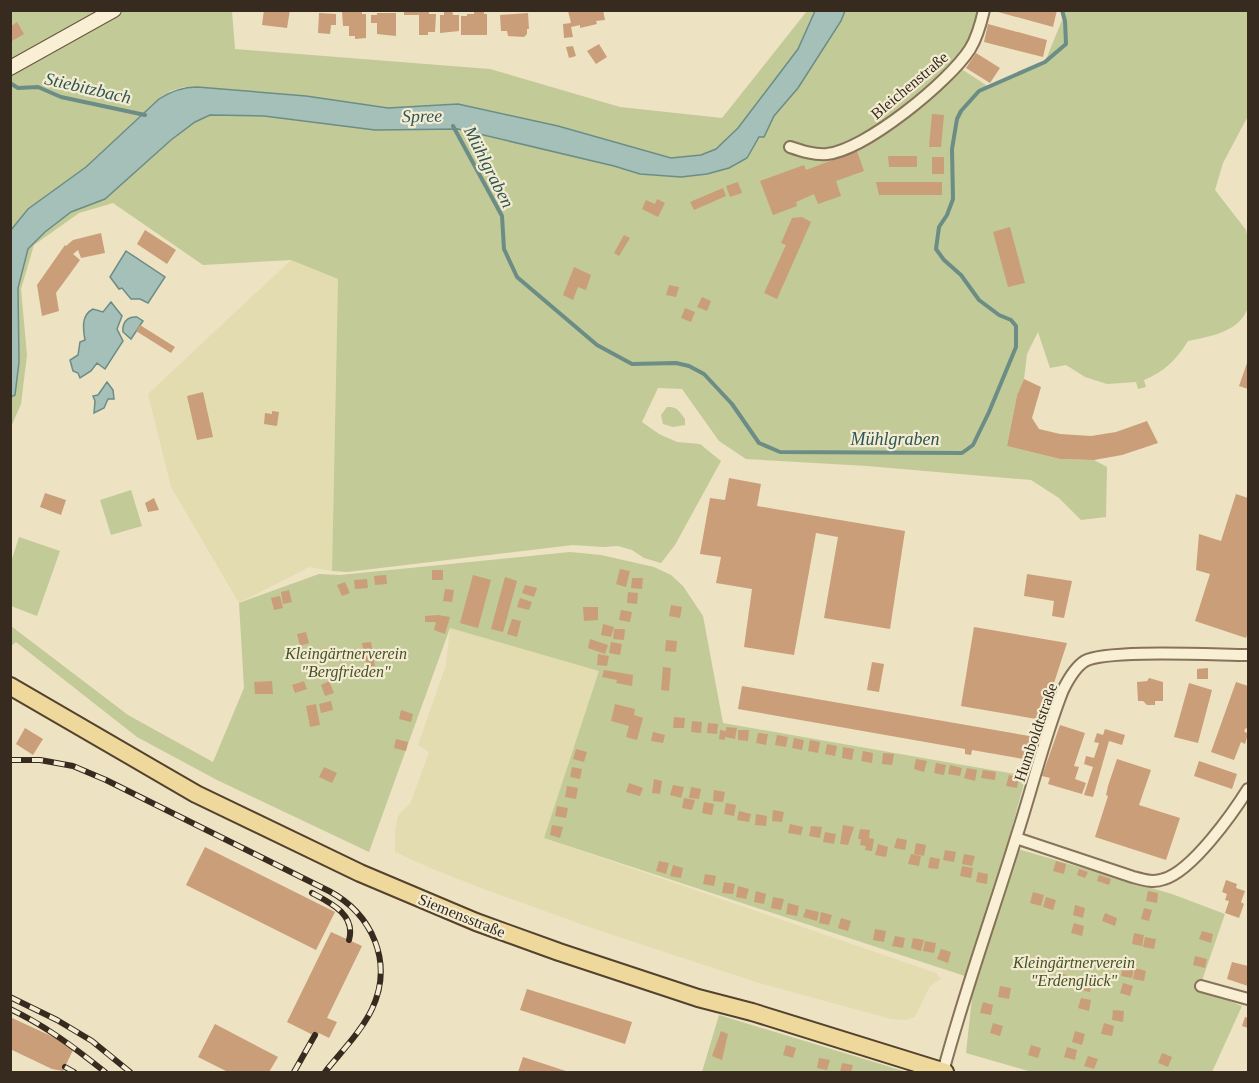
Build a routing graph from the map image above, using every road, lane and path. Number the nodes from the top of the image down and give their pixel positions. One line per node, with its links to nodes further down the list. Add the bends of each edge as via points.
1 (114, 10): 3 (street)
2 (984, 10): 4 (street, Bleichenstraße, via 970,48 957,66 894,121 847,148 828,154)
3 (10, 68)
4 (790, 147)
5 (1248, 655): 8 (street, Humboldtstraße, via 1111,655 1086,661 1064,689)
6 (12, 687): 11 (main road, Siemensstraße, via 206,799 360,873 466,918 698,998)
7 (1248, 789): 8 (street, via 1203,851 1166,879 1149,882)
8 (1016, 838): 11 (street, Humboldtstraße)
9 (1202, 986): 10 (street)
10 (1248, 999)
11 (943, 1072)

